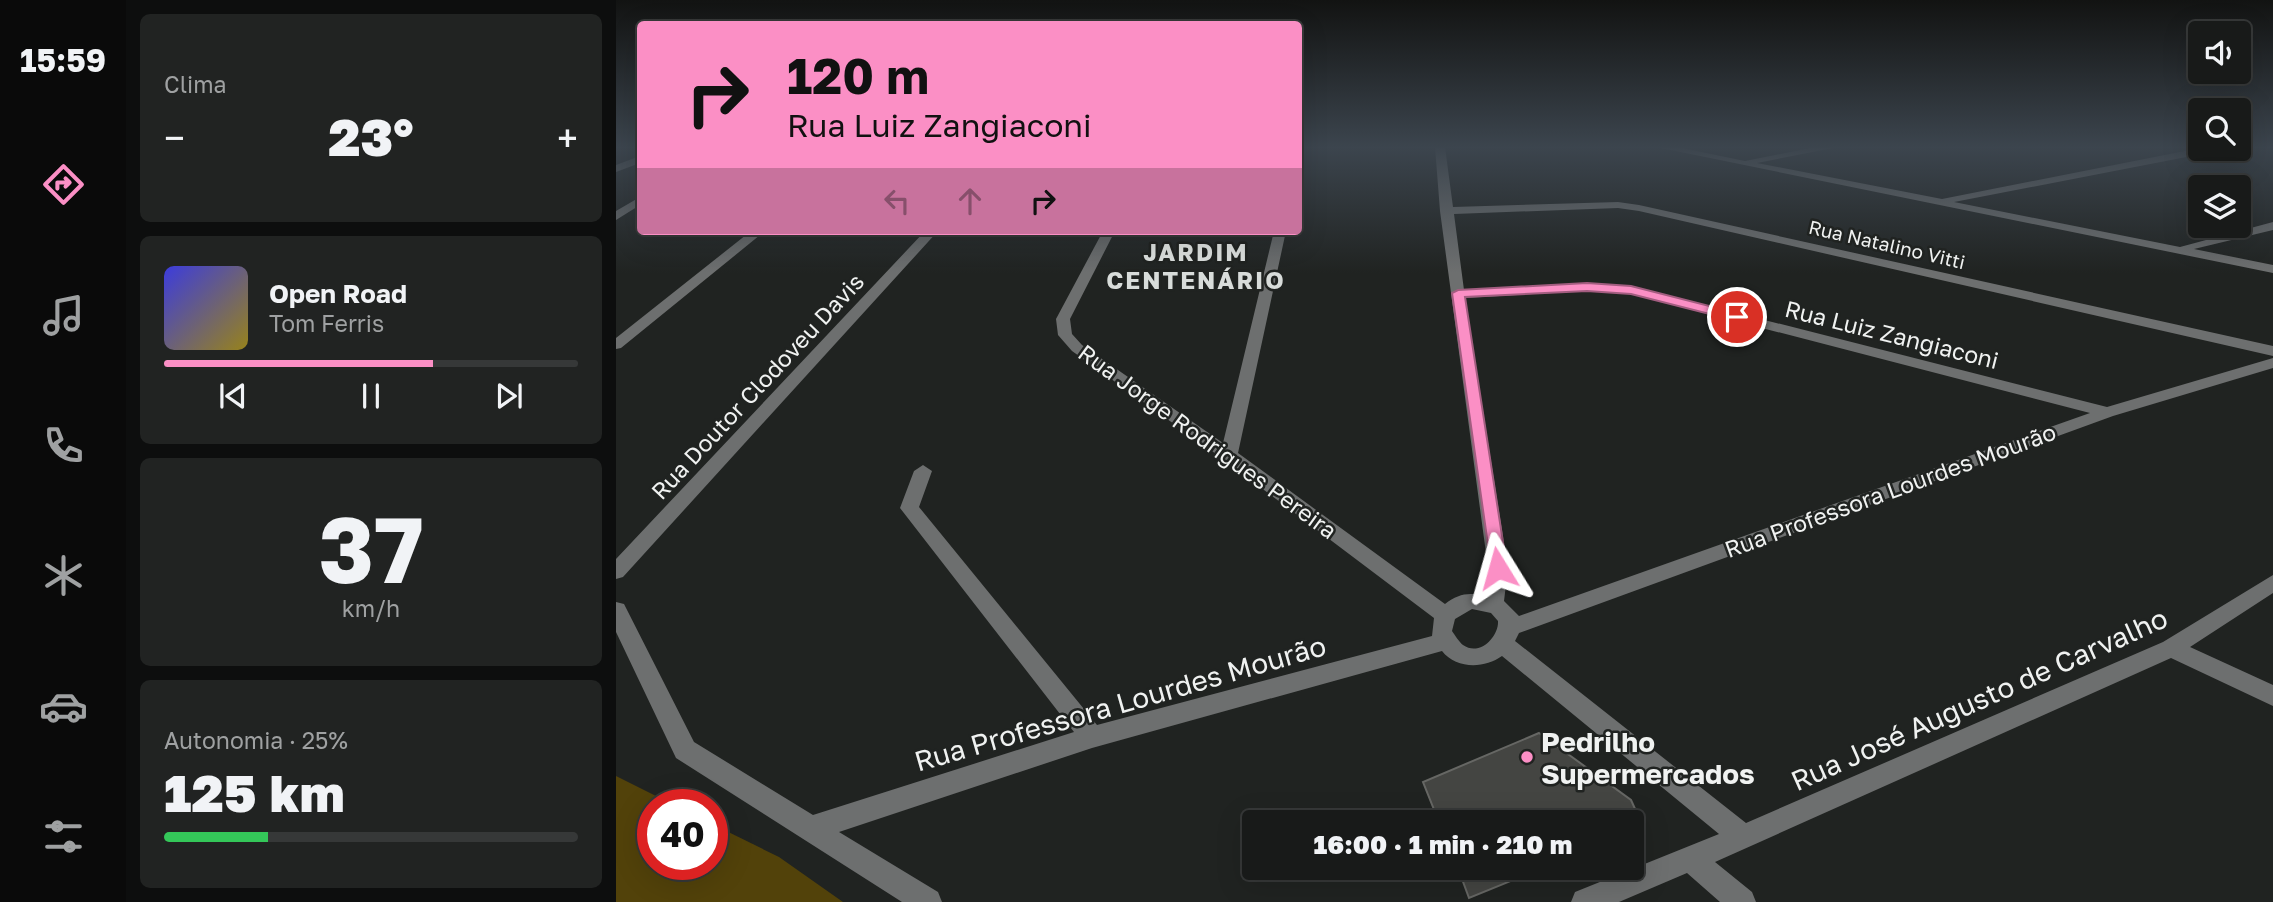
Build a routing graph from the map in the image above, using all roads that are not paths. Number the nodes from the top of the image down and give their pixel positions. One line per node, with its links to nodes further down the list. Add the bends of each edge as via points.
1 (1444, 189): 6 (street)
2 (1871, 189): 5 (street)
3 (2003, 189): 5 (street)
4 (637, 202): 7 (street)
5 (1936, 202): 13 (street)
6 (1446, 211): 15 (street); 17 (street, Rua Natalino Vitti, via 1639,208)
7 (616, 216)
8 (2273, 226): 13 (street)
9 (754, 235): 16 (street)
10 (928, 235): 22 (street, Rua Doutor Clodoveu Davis)
11 (1108, 235): 20 (street, Rua Jorge Rodrigues Pereira, via 1063,319 1065,335)
12 (1279, 235): 20 (street)
13 (2178, 249): 14 (street)
14 (2273, 269)
15 (1458, 293): 19 (street, Rua Luiz Zangiaconi, via 1587,287 1631,290); 24 (street, via 1498,568)
16 (616, 345)
17 (2273, 351)
18 (2273, 363): 19 (street, Rua Professora Lourdes Mourão)
19 (2107, 412): 27 (street, Rua Professora Lourdes Mourão)
20 (1229, 455): 26 (street, Rua Jorge Rodrigues Pereira)
21 (923, 471): 31 (street, via 909,508)
22 (616, 572)
23 (2273, 583): 29 (street, Rua José Augusto de Carvalho)
24 (1493, 605): 26 (street, via 1461,603); 27 (street, via 1502,611)
25 (616, 610): 32 (street, via 685,750)
26 (1445, 615): 28 (street, via 1441,624)
27 (1507, 636): 28 (street, via 1486,655 1474,656); 33 (street)
28 (1445, 641): 31 (street, Rua Professora Lourdes Mourão)
29 (2171, 648): 30 (street); 33 (street, Rua José Augusto de Carvalho)
30 (2273, 696)
31 (1091, 737): 32 (street, Rua Professora Lourdes Mourão)
32 (813, 828): 35 (street)
33 (1743, 837): 34 (street, Rua José Augusto de Carvalho)
34 (1690, 858): 36 (street, Rua José Augusto de Carvalho); 37 (street)
35 (928, 902)
36 (1585, 902)
37 (1742, 902)

